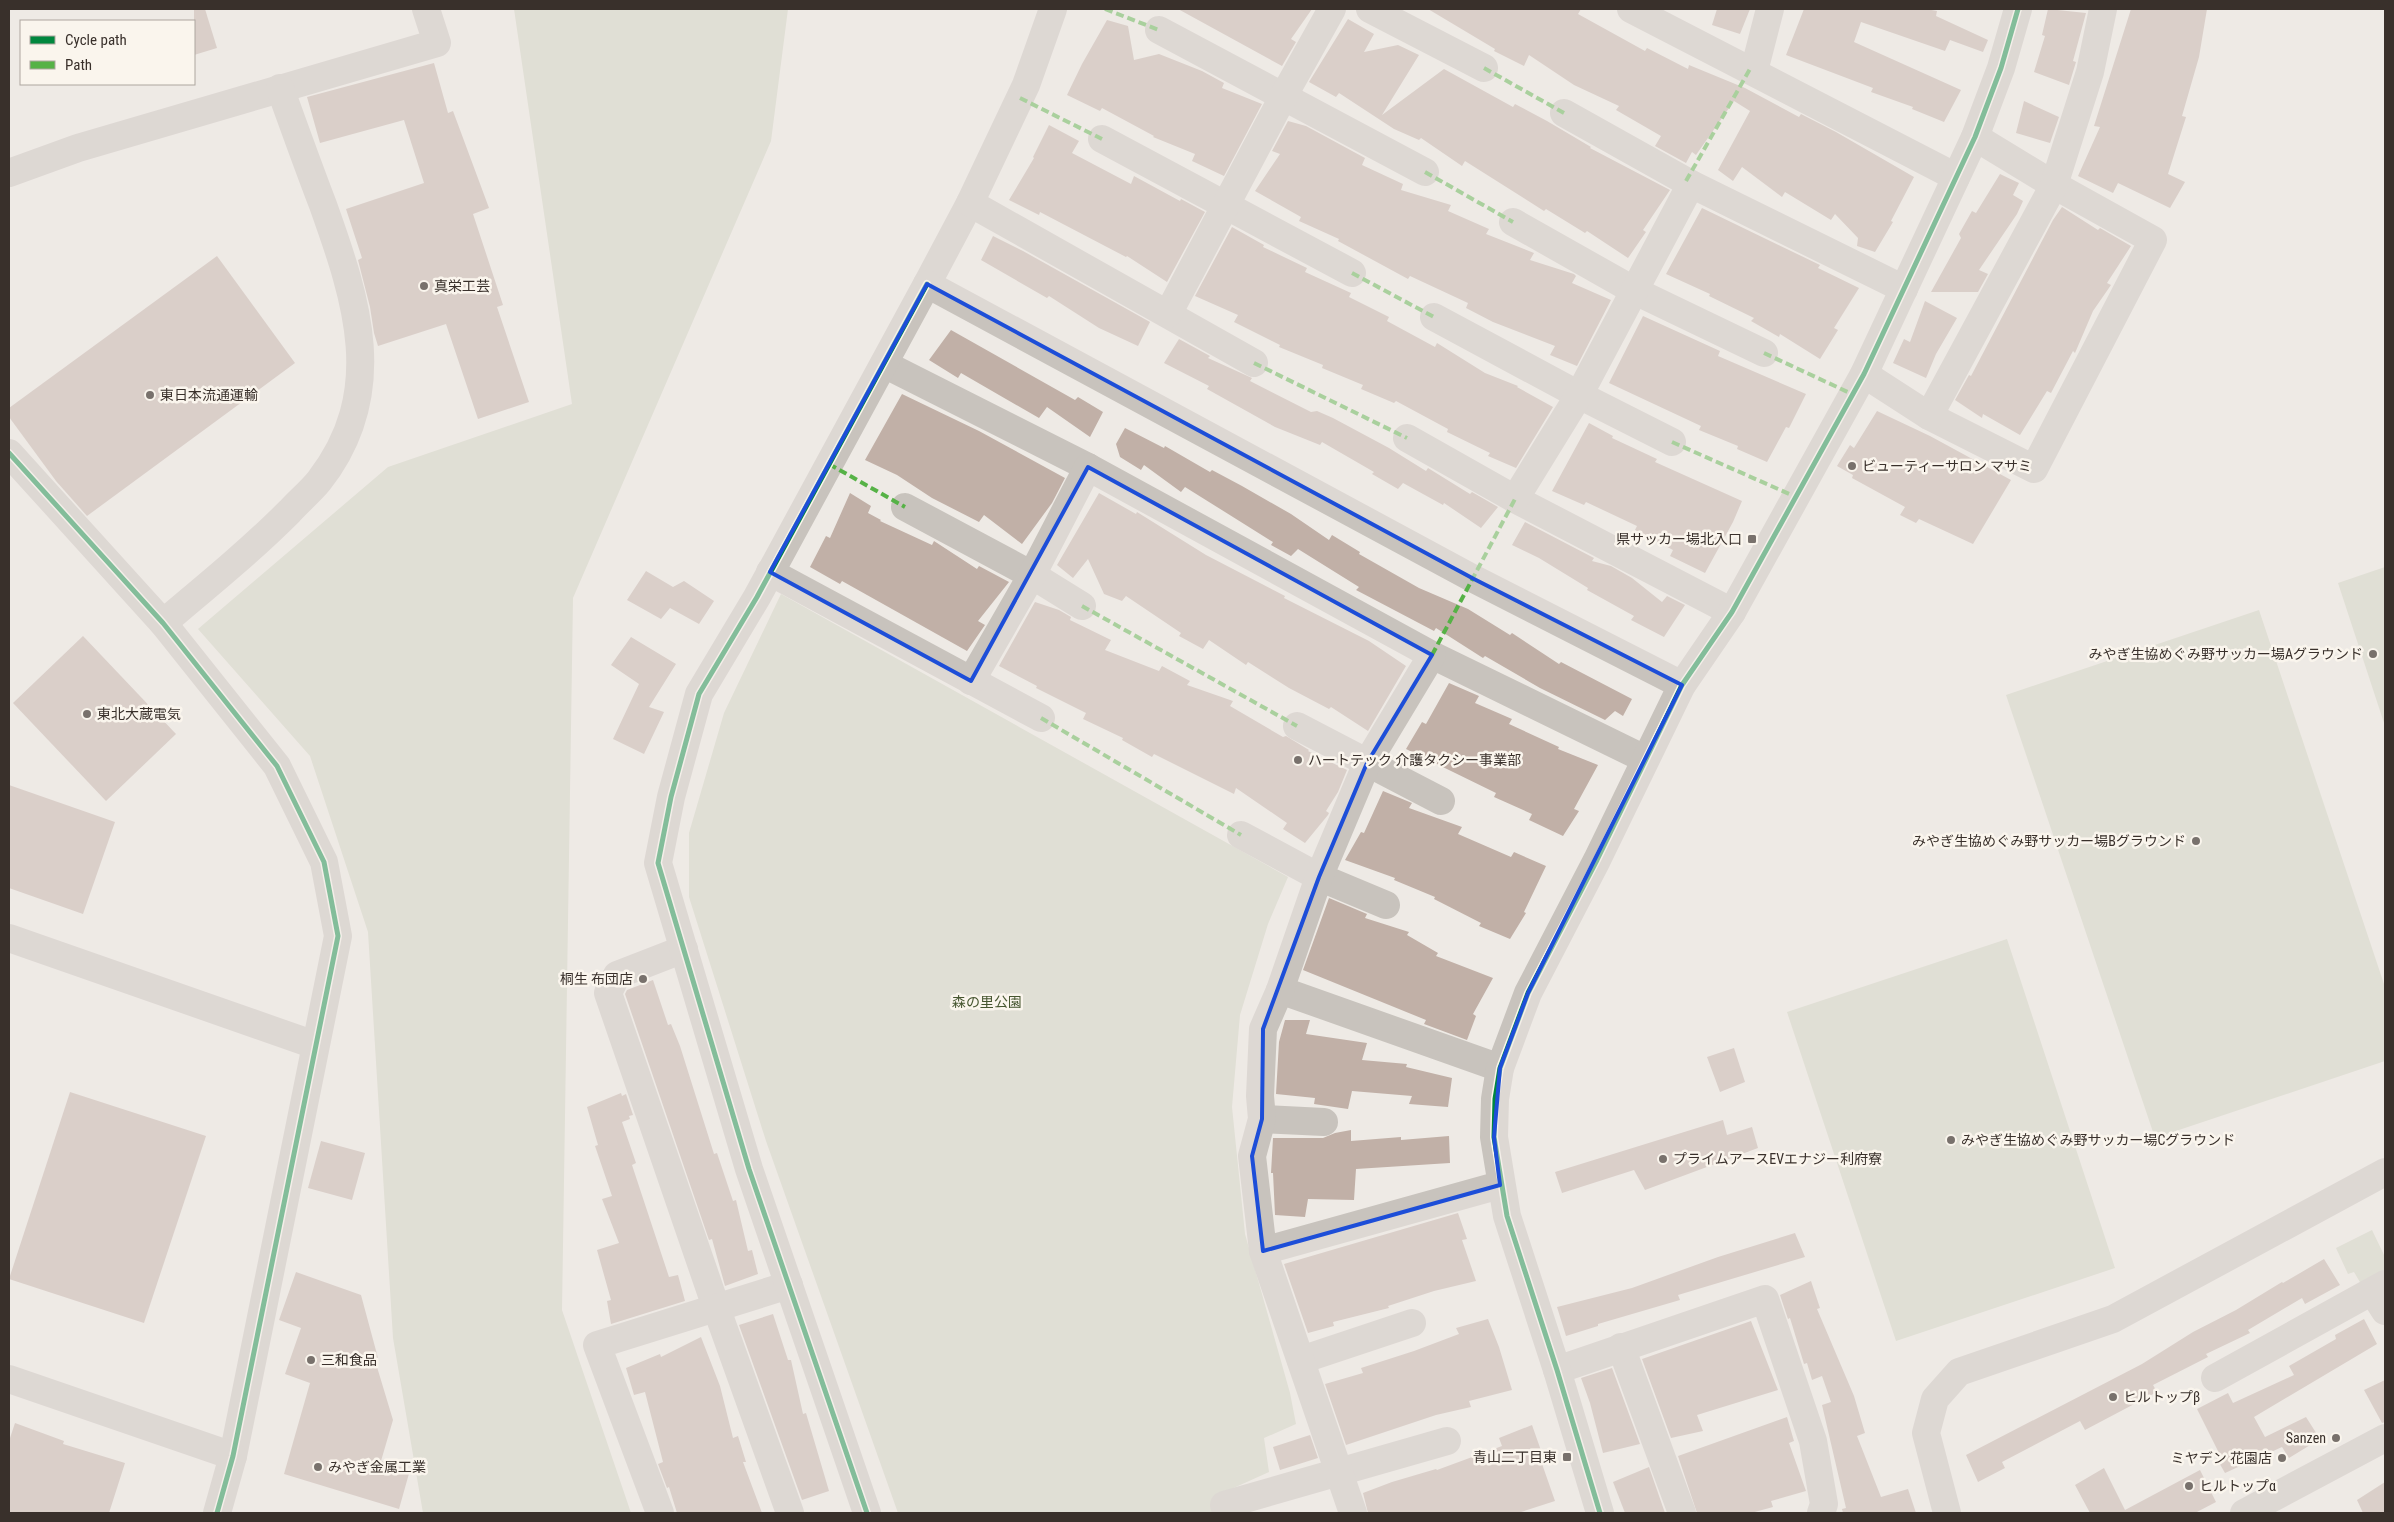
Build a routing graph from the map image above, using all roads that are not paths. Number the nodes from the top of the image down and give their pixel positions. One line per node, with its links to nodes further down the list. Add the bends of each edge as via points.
1 (426, 9): 12 (street, via 437,43)
2 (1053, 9): 22 (street, via 1026,85)
3 (1332, 9): 13 (street)
4 (1370, 9): 10 (street)
5 (1631, 9): 11 (street)
6 (1770, 9): 11 (street)
7 (2018, 9): 15 (street, via 2001,68)
8 (2104, 9): 21 (street, via 2090,72)
9 (1159, 30): 13 (street)
10 (1484, 68)
11 (1754, 71): 19 (street)
12 (280, 88): 18 (street, via 78,148); 47 (street, via 342,259 357,314 361,356 356,404 348,435 319,481 261,540)
13 (1283, 96): 17 (street); 23 (street)
14 (1564, 113): 20 (street)
15 (1975, 137): 19 (street); 21 (street)
16 (1102, 139): 23 (street)
17 (1425, 172)
18 (9, 173)
19 (1956, 178): 27 (street)
20 (1691, 184): 27 (street); 28 (street)
21 (2054, 185): 36 (street); 36 (street, via 2153,240 2034,468)
22 (970, 203): 26 (street); 29 (street)
23 (1226, 207): 25 (street); 29 (street)
24 (1513, 222): 28 (street)
25 (1352, 273)
26 (927, 284): 33 (street); 50 (street, via 1474,579)
27 (1904, 290): 34 (street)
28 (1635, 291): 31 (street); 35 (street)
29 (1168, 314): 32 (street)
30 (1434, 317): 35 (street)
31 (1764, 353)
32 (1254, 363)
33 (884, 364): 40 (street); 43 (street)
34 (1864, 374): 36 (street); 46 (street)
35 (1579, 395): 38 (street); 41 (street)
36 (1929, 416)
37 (1407, 438): 41 (street)
38 (1672, 442)
39 (9, 453): 47 (street)
40 (1088, 468): 44 (street); 48 (street)
41 (1515, 499): 46 (street)
42 (905, 507): 44 (street)
43 (770, 572): 49 (street); 60 (street, via 700,694 671,797 658,862)
44 (1032, 575): 45 (street); 49 (street)
45 (1082, 606)
46 (1732, 612): 50 (street)
47 (163, 623): 62 (street, via 277,766 324,862 338,936)
48 (1432, 655): 53 (street); 54 (street)
49 (971, 681): 51 (street)
50 (1682, 685): 53 (street)
51 (1041, 718)
52 (1297, 726): 54 (street)
53 (1645, 759): 63 (street, via 1528,993)
54 (1368, 763): 55 (street); 57 (street)
55 (1441, 802)
56 (1241, 835): 57 (street)
57 (1319, 877): 58 (street); 61 (street)
58 (1386, 905)
59 (9, 938): 62 (street)
60 (684, 950): 69 (street, via 749,1169); 71 (street, via 617,975 608,993)
61 (1280, 990): 63 (street); 64 (street, via 1263,1029)
62 (315, 1045): 80 (street)
63 (1500, 1068): 67 (street, via 1494,1136)
64 (1262, 1119): 65 (street); 68 (street, via 1252,1156)
65 (1324, 1122)
66 (2385, 1172): 91 (street, via 2114,1319 1959,1372 1934,1399 1926,1433)
67 (1500, 1185): 68 (street); 75 (street)
68 (1263, 1251): 74 (street)
69 (789, 1285): 71 (street); 85 (street)
70 (2381, 1296): 76 (street)
71 (716, 1307): 83 (street, via 597,1345); 84 (street)
72 (1412, 1323): 74 (street)
73 (1621, 1346): 75 (street); 89 (street); 90 (street, via 1765,1299 1814,1441 1824,1504)
74 (1301, 1360): 81 (street)
75 (1557, 1370): 88 (street)
76 (2216, 1378)
77 (9, 1379): 80 (street)
78 (2385, 1438): 92 (street)
79 (1447, 1441): 81 (street)
80 (233, 1456): 82 (street)
81 (1339, 1471): 86 (street, via 1224,1505); 87 (street)
82 (217, 1513)
83 (660, 1513)
84 (790, 1513)
85 (867, 1513)
86 (1227, 1513)
87 (1353, 1513)
88 (1600, 1513)
89 (1682, 1513)
90 (1821, 1513)
91 (1947, 1513)
92 (2244, 1513)

